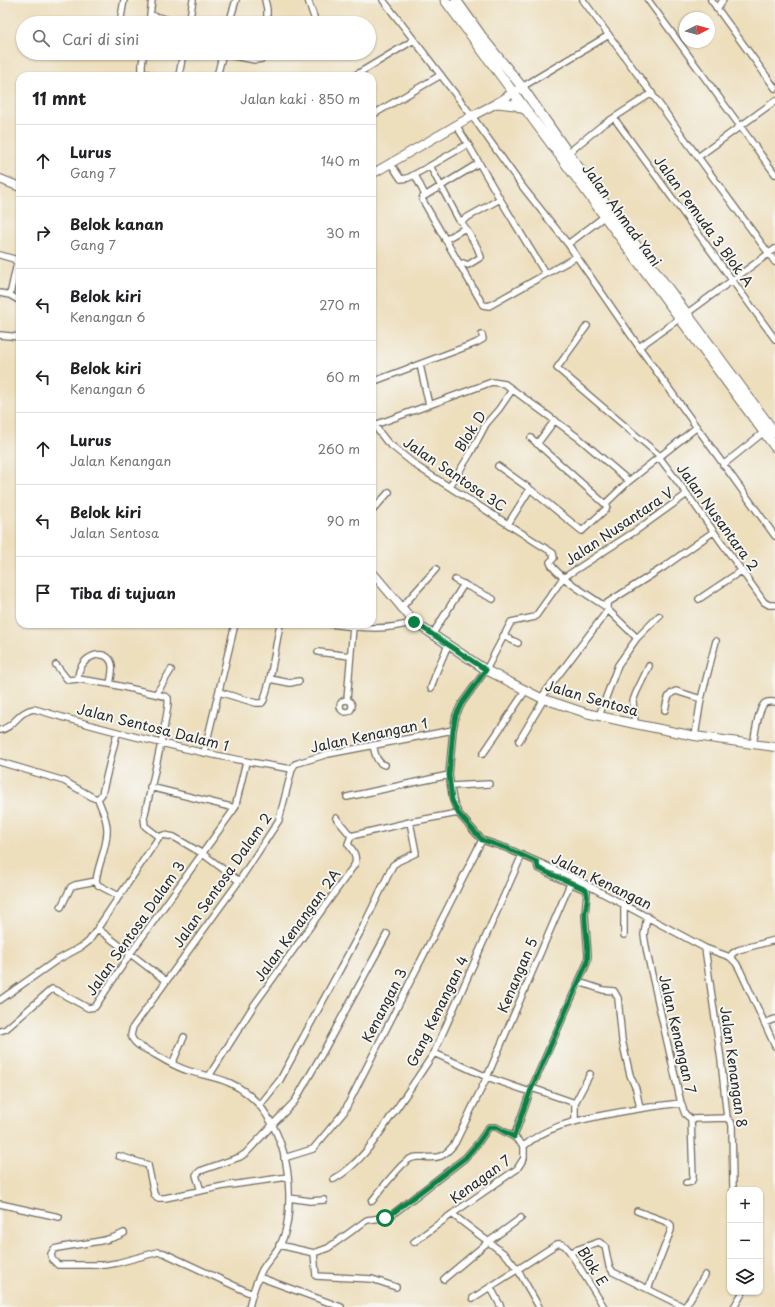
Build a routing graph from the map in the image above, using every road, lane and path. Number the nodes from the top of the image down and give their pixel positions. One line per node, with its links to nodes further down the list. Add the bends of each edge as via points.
1 (124, 0): 16 (street)
2 (152, 0): 15 (street)
3 (193, 0): 18 (street)
4 (236, 0): 19 (street)
5 (265, 0): 20 (street)
6 (308, 0): 21 (street)
7 (383, 0): 23 (street)
8 (445, 0): 33 (main road, Jalan Ahmad Yani)
9 (457, 0): 33 (main road, Jalan Ahmad Yani)
10 (648, 0): 42 (street)
11 (711, 0): 14 (street)
12 (723, 0): 14 (street)
13 (585, 1): 22 (street)
14 (717, 9): 32 (street)
15 (150, 15): 17 (street)
16 (121, 16)
17 (154, 16)
18 (190, 16)
19 (231, 16)
20 (268, 16)
21 (314, 16)
22 (609, 35): 33 (street); 34 (street)
23 (414, 40): 30 (street); 31 (street)
24 (143, 60): 27 (street)
25 (182, 60): 28 (street)
26 (221, 60): 29 (street)
27 (142, 72)
28 (180, 72)
29 (218, 72)
30 (361, 72)
31 (441, 75): 38 (street); 39 (street)
32 (775, 87)
33 (518, 90): 36 (street); 37 (main road, Jalan Ahmad Yani); 44 (main road, Jalan Ahmad Yani)
34 (652, 93): 40 (street); 45 (street)
35 (775, 101): 42 (street)
36 (497, 103): 37 (main road, via 515,105); 39 (street)
37 (528, 111): 57 (main road, Jalan Ahmad Yani)
38 (376, 113)
39 (472, 116): 41 (street); 61 (street)
40 (614, 118): 44 (street); 71 (street, Jalan Pemuda 3 Blok A)
41 (456, 125): 43 (street); 47 (street)
42 (740, 126): 45 (street); 50 (street)
43 (468, 144): 46 (street); 48 (street)
44 (568, 153): 75 (main road, Jalan Ahmad Yani)
45 (698, 157): 63 (street)
46 (479, 163): 54 (street); 56 (street)
47 (391, 164): 49 (street); 51 (street, via 401,179)
48 (430, 166): 51 (street); 54 (street)
49 (376, 172)
50 (775, 174)
51 (415, 175): 55 (street)
52 (0, 178): 53 (street)
53 (16, 185)
54 (440, 186): 55 (street); 58 (street)
55 (425, 195): 60 (street, via 422,200)
56 (500, 199): 58 (street); 70 (street)
57 (605, 216): 61 (street); 75 (main road, Jalan Ahmad Yani)
58 (460, 221): 59 (street)
59 (465, 228): 60 (street); 68 (street, via 481,257 468,265)
60 (445, 240): 68 (street)
61 (568, 244): 65 (street)
62 (775, 249): 63 (street)
63 (769, 253): 67 (street); 71 (street)
64 (0, 255): 66 (street)
65 (576, 257): 70 (street); 81 (street)
66 (16, 262)
67 (775, 262)
68 (459, 265): 70 (street, via 482,304 486,306)
69 (16, 268): 73 (street)
70 (545, 273)
71 (732, 281): 75 (street); 80 (street, Jalan Pemuda 3 Blok A)
72 (0, 293): 73 (street)
73 (10, 295): 74 (street)
74 (16, 299)
75 (683, 316): 81 (street); 90 (main road, Jalan Ahmad Yani); 91 (main road, Jalan Ahmad Yani)
76 (587, 326): 95 (street, Jalan Nusantara 2, via 557,368)
77 (482, 335): 82 (street, via 482,340 476,343)
78 (0, 336): 79 (street)
79 (16, 337)
80 (775, 339)
81 (639, 347): 88 (street)
82 (420, 365): 83 (street); 85 (street)
83 (376, 381)
84 (512, 390): 85 (street, via 504,384 492,382); 86 (street); 99 (street, Blok D, via 486,424)
85 (429, 405): 87 (street)
86 (555, 420): 93 (street); 98 (street)
87 (376, 425)
88 (697, 427): 95 (street); 96 (street)
89 (376, 429): 99 (street, Jalan Santosa 3C, via 400,454)
90 (764, 432): 94 (main road, Jalan Ahmad Yani); 96 (street)
91 (775, 433)
92 (531, 438): 93 (street)
93 (537, 444): 103 (street)
94 (775, 447)
95 (660, 456): 98 (street); 102 (street, Jalan Nusantara 2)
96 (723, 465): 107 (street)
97 (498, 466): 100 (street)
98 (629, 481): 103 (street)
99 (450, 486): 105 (street, Jalan Santosa 3C)
100 (530, 489): 103 (street, via 582,531 606,509 607,506); 105 (street)
101 (389, 492): 104 (street)
102 (687, 494): 106 (street, Jalan Nusantara 2); 110 (street, Jalan Nusantara V)
103 (604, 504)
104 (376, 507)
105 (508, 524): 110 (street, Jalan Santosa 3C, via 553,553 554,558 550,564)
106 (713, 532): 109 (street, Jalan Nusantara 2); 118 (street, via 607,603)
107 (775, 536)
108 (436, 569): 117 (street)
109 (741, 571): 114 (street); 116 (street, Jalan Nusantara 2, via 764,602)
110 (563, 578): 118 (street); 126 (street, Jalan Nusantara V, via 535,617 511,622)
111 (455, 580): 113 (street)
112 (376, 582): 117 (street, Jalan Sentosa)
113 (464, 584): 115 (street); 125 (street)
114 (699, 598)
115 (493, 599)
116 (775, 605)
117 (401, 608): 120 (street, Jalan Sentosa)
118 (607, 608): 127 (street); 145 (street)
119 (658, 616): 127 (street)
120 (414, 622): 124 (street, via 402,626); 125 (street, Jalan Sentosa)
121 (234, 628): 143 (street)
122 (279, 628): 138 (street)
123 (353, 628): 132 (street)
124 (376, 628)
125 (432, 634): 130 (street, Jalan Sentosa)
126 (503, 636): 129 (street); 136 (street, Jalan Kenangan)
127 (637, 638): 150 (street, via 618,665)
128 (716, 641): 146 (street)
129 (518, 643)
130 (448, 645): 136 (street, Jalan Sentosa); 141 (street)
131 (318, 652): 132 (street)
132 (350, 656): 147 (street)
133 (56, 665): 137 (street, via 70,680)
134 (649, 666): 151 (street, via 634,701)
135 (171, 670): 144 (street)
136 (486, 670): 142 (street, Jalan Sentosa); 153 (street, Jalan Kenangan, via 462,703)
137 (78, 679): 140 (street); 140 (street, via 80,666 86,659 100,655 110,660)
138 (270, 679): 139 (street, via 290,684); 143 (street, via 262,703)
139 (299, 681)
140 (110, 684): 144 (street)
141 (430, 688)
142 (526, 690): 145 (street, Jalan Sentosa); 162 (street)
143 (219, 692): 161 (street)
144 (156, 694): 157 (street, via 168,698 169,701)
145 (542, 698): 150 (street, Jalan Sentosa); 156 (street)
146 (701, 699): 149 (street, via 673,692 668,698); 155 (street)
147 (347, 700)
148 (775, 702): 158 (street, via 763,705)
149 (666, 710)
150 (599, 716): 151 (street, Jalan Sentosa)
151 (635, 724): 155 (street, Jalan Sentosa)
152 (0, 730): 154 (street, Jalan Sentosa Dalam 1, via 5,729 27,710 34,709)
153 (453, 730): 159 (street, Jalan Kenangan 1); 167 (street, Jalan Kenangan)
154 (117, 733): 157 (street, Jalan Sentosa Dalam 1); 172 (street, via 102,794)
155 (695, 736): 158 (street, Jalan Sentosa)
156 (519, 741)
157 (160, 743): 161 (street, Jalan Sentosa Dalam 1); 170 (street)
158 (753, 744): 160 (street, Jalan Sentosa)
159 (373, 745): 165 (street, via 379,763); 166 (street, Jalan Kenangan 1, via 328,754 295,764)
160 (775, 747)
161 (204, 753): 164 (street, Jalan Sentosa Dalam 1)
162 (483, 754)
163 (0, 762): 172 (street, via 64,781)
164 (246, 762): 166 (street, Jalan Sentosa Dalam 1); 173 (street, Jalan Sentosa Dalam 3)
165 (384, 765)
166 (292, 769): 184 (street, Jalan Sentosa Dalam 2, via 279,820)
167 (449, 775): 169 (street, Jalan Kenangan); 171 (street)
168 (489, 784): 169 (street)
169 (450, 786): 174 (street, Jalan Kenangan, via 452,800)
170 (150, 788): 173 (street); 178 (street, via 144,822 145,826)
171 (347, 797)
172 (98, 799): 183 (street, via 107,829)
173 (235, 808): 180 (street, Jalan Sentosa Dalam 3)
174 (458, 813): 176 (street); 179 (street, Jalan Kenangan)
175 (336, 818): 177 (street)
176 (410, 822): 177 (street); 213 (street, via 416,853 393,865 363,927 280,1080)
177 (351, 836): 208 (street, Jalan Kenangan 2A, via 348,844 355,854 355,864 254,1005)
178 (159, 837): 180 (street, via 169,835); 186 (street)
179 (482, 840): 181 (street, Jalan Kenangan); 222 (street, Kenangan 3, via 344,1112 313,1149)
180 (203, 854): 184 (street); 195 (street, Jalan Sentosa Dalam 3)
181 (522, 855): 182 (street, Jalan Kenangan); 205 (street, Gang Kenangan 4)
182 (537, 862): 185 (street, via 538,868); 187 (street, Jalan Kenangan)
183 (96, 881): 186 (street, via 98,885); 188 (street, via 71,887)
184 (239, 881): 197 (street, Jalan Sentosa Dalam 2)
185 (570, 884): 198 (street, via 586,890 588,895 585,916 587,960); 209 (street, Kenangan 5)
186 (119, 896): 190 (street)
187 (624, 905): 189 (street, Jalan Kenangan); 192 (street)
188 (61, 908)
189 (647, 916): 194 (street, Jalan Kenangan); 212 (street, Jalan Kenangan 7, via 644,935 647,953)
190 (98, 929): 195 (street); 199 (street, via 83,946 57,960)
191 (387, 934): 218 (street, via 295,1101)
192 (624, 935)
193 (775, 940): 196 (street, via 738,950)
194 (705, 948): 196 (street, Jalan Kenangan); 215 (street, Jalan Kenangan 8)
195 (130, 954): 197 (street); 202 (street, Jalan Sentosa Dalam 3, via 95,1007 88,1008 52,989)
196 (730, 957): 201 (street, via 738,966)
197 (166, 981): 206 (street, Jalan Sentosa Dalam 2, via 133,1027 131,1035 134,1042)
198 (579, 982): 210 (street); 214 (street, via 616,993 626,1062)
199 (0, 1000)
200 (775, 1019): 201 (street)
201 (764, 1023): 204 (street)
202 (0, 1032)
203 (184, 1037): 206 (street)
204 (775, 1046)
205 (434, 1053): 209 (street); 224 (street, Gang Kenangan 4, via 367,1152)
206 (172, 1064): 208 (street)
207 (590, 1074): 211 (street)
208 (209, 1076): 213 (street, via 240,1088)
209 (487, 1077): 210 (street); 230 (street, Kenangan 5, via 451,1148 435,1159 410,1158)
210 (531, 1090): 211 (street); 219 (street)
211 (575, 1103): 217 (street)
212 (681, 1103): 214 (street, Kenagan 7); 216 (street, Jalan Kenangan 7, via 685,1114)
213 (260, 1105): 218 (street)
214 (640, 1108): 217 (street, Kenagan 7)
215 (727, 1118): 216 (street); 226 (street, Jalan Kenangan 8, via 732,1125)
216 (691, 1119): 225 (street, via 694,1178 691,1182)
217 (575, 1121): 220 (street, Kenagan 7, via 542,1133)
218 (273, 1126): 222 (street); 227 (street, via 240,1157 200,1171 196,1175)
219 (514, 1137): 220 (street); 241 (street, via 496,1127 489,1127 465,1158 389,1216 367,1220 328,1248)
220 (524, 1146): 233 (street, Kenagan 7, via 524,1158 517,1170)
221 (119, 1156): 227 (street, via 148,1164 157,1198)
222 (284, 1158): 223 (street)
223 (288, 1177): 227 (street); 228 (street)
224 (334, 1179)
225 (686, 1182)
226 (733, 1187)
227 (201, 1191)
228 (289, 1198): 229 (street); 239 (street, via 285,1229)
229 (324, 1200)
230 (372, 1201)
231 (0, 1204): 234 (street)
232 (637, 1210): 248 (street, via 671,1225)
233 (452, 1214): 237 (street); 238 (street, Kenagan 7)
234 (59, 1217)
235 (521, 1218): 238 (street)
236 (124, 1233): 249 (street, via 105,1240 54,1249 52,1259 58,1265 105,1265 158,1252 164,1253)
237 (414, 1242)
238 (488, 1242): 242 (street, Kenagan 7, via 507,1256); 245 (street)
239 (279, 1245): 241 (street); 244 (street)
240 (570, 1252): 242 (street, Blok E, via 565,1245 557,1244); 248 (street, via 599,1242 605,1246 609,1266 613,1272); 256 (street, Blok E)
241 (314, 1253): 246 (street, via 316,1276 372,1279)
242 (518, 1270): 247 (street, Blok E); 255 (street)
243 (705, 1275): 257 (street)
244 (259, 1277): 249 (street); 253 (street)
245 (444, 1279)
246 (396, 1287)
247 (491, 1288): 251 (street, Blok E); 254 (street)
248 (648, 1290): 257 (street)
249 (252, 1294): 252 (street)
250 (741, 1295): 258 (street)
251 (473, 1298)
252 (249, 1307)
253 (341, 1307)
254 (501, 1307)
255 (539, 1307)
256 (604, 1307)
257 (685, 1307)
258 (734, 1307)

